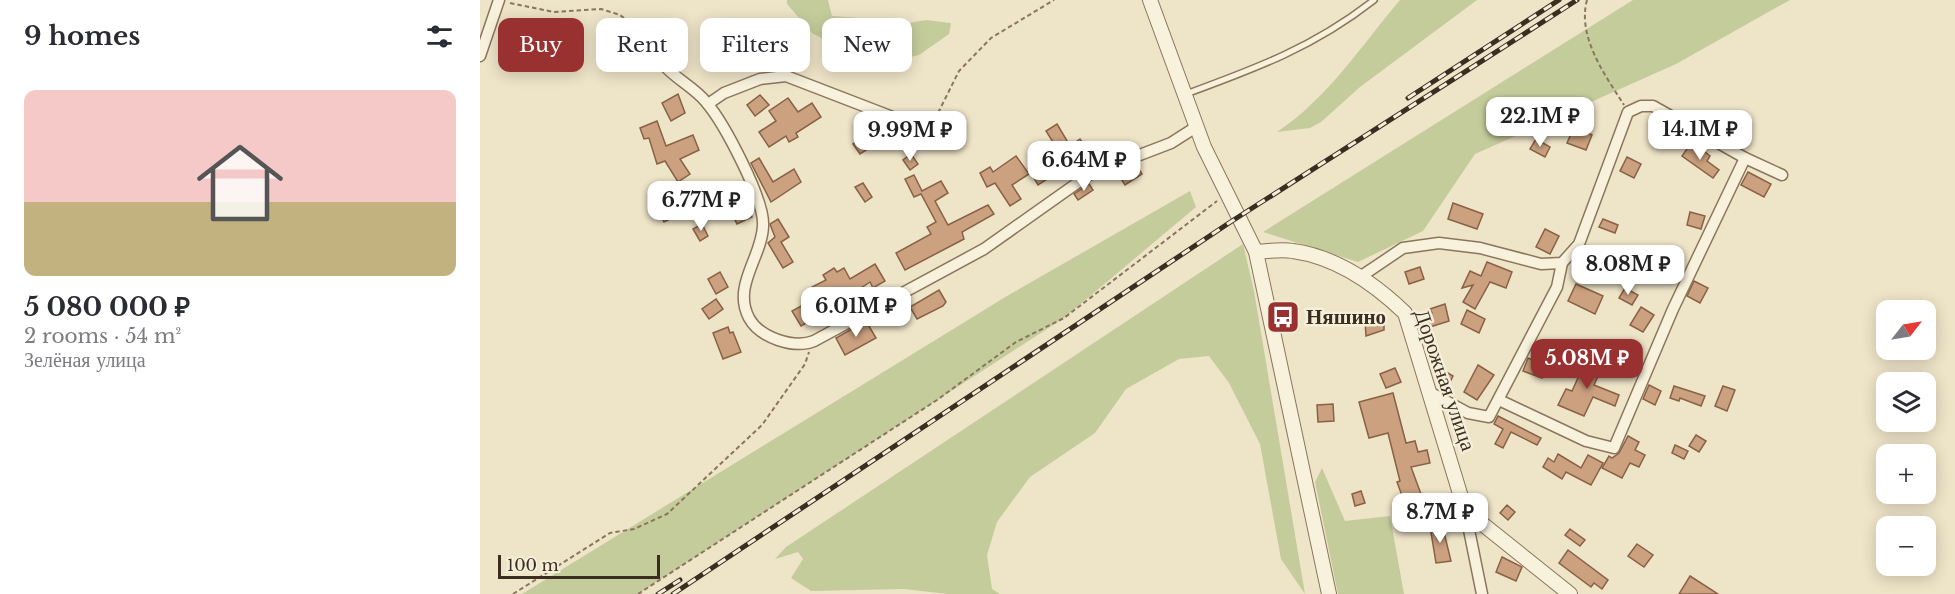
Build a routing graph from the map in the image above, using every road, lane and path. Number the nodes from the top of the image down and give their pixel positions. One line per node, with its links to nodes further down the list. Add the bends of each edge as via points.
1 (501, 0): 6 (path, via 518,7 554,12 601,9); 7 (street)
2 (1054, 0): 12 (path, via 991,38 959,70 936,117)
3 (1150, 0): 9 (street)
4 (1374, 0): 9 (lane, via 1303,48)
5 (1587, 0): 11 (path, via 1583,12 1588,39)
6 (624, 18)
7 (480, 57)
8 (672, 72): 10 (street)
9 (1184, 95): 13 (street)
10 (708, 104): 12 (street, via 760,79 786,76 895,118); 20 (street, via 745,170 763,215 760,243 745,287 748,315 763,332 780,340 806,344)
11 (1628, 112): 14 (street, via 1653,106); 18 (street, via 1579,244)
12 (918, 122)
13 (1196, 127): 16 (street); 20 (street, via 1171,143 1090,174 984,249)
14 (1745, 158): 15 (street); 22 (street, via 1673,309 1614,448 1586,441)
15 (1782, 175)
16 (1227, 194): 17 (street); 25 (path, via 1064,318 1016,342 937,400)
17 (1256, 252): 19 (street, Дорожная улица, via 1293,251 1335,263); 26 (street)
18 (1562, 263): 19 (street, via 1541,264 1480,248 1439,243 1403,248); 22 (street, via 1557,287)
19 (1360, 277): 21 (street, Дорожная улица, via 1405,313)
20 (814, 341): 24 (path, via 805,364 762,425 667,514 634,529 610,533)
21 (1431, 393): 22 (street, via 1468,413 1489,417); 23 (street, Дорожная улица)
22 (1499, 400)
23 (1464, 510): 27 (street); 28 (street)
24 (513, 594)
25 (638, 594)
26 (1329, 594)
27 (1482, 594)
28 (1570, 594)

